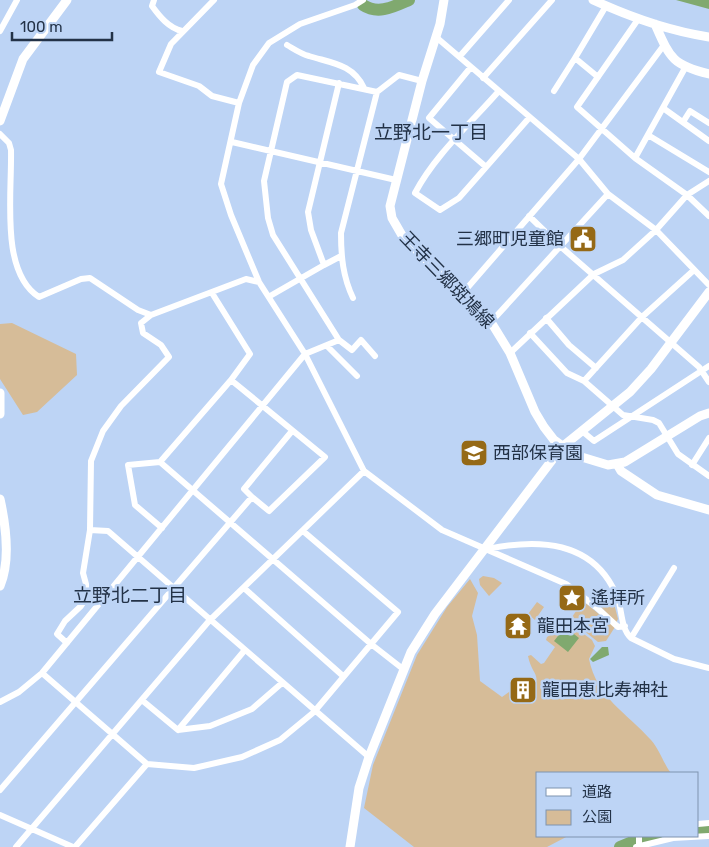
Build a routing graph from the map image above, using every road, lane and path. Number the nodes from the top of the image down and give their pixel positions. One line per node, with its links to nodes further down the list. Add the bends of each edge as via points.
1 (17, 0): 13 (street)
2 (67, 0): 35 (street, via 23,59)
3 (154, 0): 14 (street, via 152,6 156,12 174,29)
4 (214, 0): 14 (street)
5 (363, 0): 32 (street, via 300,24 269,43 254,65)
6 (444, 0): 15 (street, 王寺三郷斑鳩線)
7 (552, 0): 25 (street)
8 (593, 0): 10 (street)
9 (506, 1): 19 (street)
10 (606, 6): 11 (street); 20 (street)
11 (639, 18): 12 (street); 24 (street)
12 (655, 24): 16 (street, via 684,34); 17 (street)
13 (0, 31)
14 (182, 31): 32 (street, via 171,44 159,72 199,86 212,96)
15 (436, 37): 19 (street); 26 (street, 王寺三郷斑鳩線)
16 (709, 37)
17 (664, 45): 22 (street, via 675,62); 38 (street)
18 (288, 46): 28 (street, via 306,56 346,66 360,78)
19 (460, 56): 21 (street)
20 (575, 58): 24 (street); 29 (street)
21 (471, 67): 25 (street); 41 (street, via 429,118)
22 (684, 68): 23 (street); 33 (street)
23 (709, 74)
24 (598, 77): 38 (street, via 578,107)
25 (483, 78): 31 (street)
26 (422, 81): 30 (street, via 399,75); 51 (street, 王寺三郷斑鳩線)
27 (339, 83): 28 (street); 44 (street, via 297,75 287,82); 47 (street)
28 (364, 88): 30 (street)
29 (554, 91)
30 (377, 92): 49 (street)
31 (498, 92): 34 (street); 41 (street)
32 (239, 103): 43 (street)
33 (663, 108): 36 (street); 40 (street)
34 (529, 118): 46 (street); 48 (street)
35 (0, 120)
36 (683, 122): 37 (street, via 690,111); 42 (street)
37 (709, 123)
38 (602, 130): 45 (street); 46 (street)
39 (0, 134): 71 (street, via 11,150 5,223 13,276 39,298 90,278)
40 (648, 135): 45 (street); 50 (street)
41 (455, 141): 48 (street); 48 (street, via 415,193 440,210 459,198)
42 (709, 141)
43 (232, 142): 44 (street); 64 (street, via 222,184 231,215)
44 (271, 151): 47 (street); 63 (street, via 264,181 268,218 274,235)
45 (635, 158): 54 (street)
46 (579, 159): 53 (street); 55 (street)
47 (319, 161): 49 (street); 60 (street, via 308,212)
48 (485, 166)
49 (356, 170): 51 (street); 59 (street, via 341,233)
50 (709, 172)
51 (396, 180): 68 (street, 王寺三郷斑鳩線, via 390,206 396,226 403,237)
52 (709, 181): 54 (street)
53 (608, 194): 57 (street); 58 (street)
54 (687, 195): 56 (street); 57 (street)
55 (529, 216): 58 (street); 68 (street)
56 (709, 216)
57 (656, 230): 61 (street); 62 (street, via 623,260)
58 (560, 246): 62 (street); 74 (street)
59 (341, 256): 60 (street); 70 (street)
60 (324, 265): 63 (street)
61 (694, 270): 65 (street); 72 (street)
62 (594, 274): 72 (street); 73 (street)
63 (302, 278): 69 (street); 76 (street)
64 (259, 282): 66 (street, via 246,279); 69 (street)
65 (709, 285)
66 (212, 292): 71 (street); 86 (street, via 250,354)
67 (709, 292): 77 (street)
68 (462, 294): 74 (street, 王寺三郷斑鳩線)
69 (270, 296): 80 (street)
70 (352, 298)
71 (151, 315): 111 (street, via 140,322 141,330 162,345 169,357 121,406 103,431 91,461)
72 (642, 317): 77 (street); 83 (street)
73 (546, 318): 75 (street); 83 (street, via 569,345)
74 (491, 322): 79 (street, 王寺三郷斑鳩線)
75 (530, 333): 79 (street); 87 (street, via 567,373)
76 (340, 340): 78 (street); 81 (street, via 352,350 361,340)
77 (671, 341): 84 (street); 91 (street, via 630,392)
78 (327, 346): 80 (street); 85 (street)
79 (510, 353): 99 (street, 王寺三郷斑鳩線, via 535,412)
80 (305, 354): 90 (street); 103 (street)
81 (375, 356)
82 (709, 366): 84 (street)
83 (596, 368): 87 (street)
84 (702, 370): 88 (street); 94 (street)
85 (357, 376)
86 (231, 380): 90 (street); 100 (street)
87 (584, 381): 91 (street)
88 (709, 382)
89 (0, 393): 93 (street)
90 (261, 406): 95 (street); 105 (street)
91 (611, 407): 94 (street); 96 (street)
92 (709, 413): 97 (street)
93 (0, 414)
94 (630, 418): 96 (street, via 594,441); 97 (street, via 653,420)
95 (292, 431): 106 (street, via 244,489); 106 (street, via 325,458 269,511)
96 (582, 431): 99 (street)
97 (668, 436): 101 (street); 102 (street, via 678,454)
98 (709, 438): 102 (street)
99 (562, 447): 101 (street, 王寺三郷斑鳩線, via 596,463); 113 (street)
100 (160, 462): 105 (street); 110 (street, via 128,465 135,505)
101 (617, 464): 108 (street, via 621,471 657,495)
102 (692, 465): 104 (street)
103 (364, 471): 112 (street); 113 (street, via 442,530)
104 (709, 476)
105 (194, 491): 109 (street); 110 (street)
106 (252, 497): 109 (street)
107 (0, 499): 117 (street, via 6,547)
108 (709, 510)
109 (229, 522): 115 (street); 119 (street)
110 (162, 528): 114 (street)
111 (90, 530): 114 (street, via 108,531); 123 (street, via 83,573 86,598 57,634)
112 (303, 531): 115 (street); 124 (street, via 398,612)
113 (486, 549): 121 (street, via 566,584 618,627); 121 (street, via 511,544 552,545 577,554 606,574); 127 (street, via 435,614)
114 (138, 558): 119 (street); 123 (street)
115 (274, 560): 118 (street); 124 (street)
116 (674, 568): 122 (street)
117 (0, 586)
118 (244, 588): 120 (street); 129 (street)
119 (173, 589): 120 (street); 133 (street)
120 (209, 621): 125 (street); 131 (street)
121 (625, 626): 122 (street)
122 (631, 638): 126 (street, via 674,658)
123 (67, 643): 128 (street)
124 (371, 644): 127 (street); 129 (street)
125 (244, 650): 130 (street); 135 (street)
126 (709, 668)
127 (403, 669): 137 (street)
128 (42, 673): 132 (street, via 19,692); 133 (street)
129 (343, 676): 134 (street)
130 (282, 683): 134 (street); 135 (street, via 252,709 210,726)
131 (143, 701): 135 (street); 136 (street)
132 (0, 702)
133 (75, 703): 136 (street); 139 (street)
134 (314, 712): 137 (street); 138 (street, via 280,740 242,757 194,768)
135 (178, 730)
136 (113, 735): 138 (street); 141 (street)
137 (369, 757): 146 (street, via 359,788)
138 (146, 764): 145 (street)
139 (0, 790)
140 (0, 814): 141 (street)
141 (32, 829): 144 (street); 145 (street)
142 (691, 837): 143 (street)
143 (638, 844)
144 (16, 847)
145 (74, 847)
146 (350, 847)

